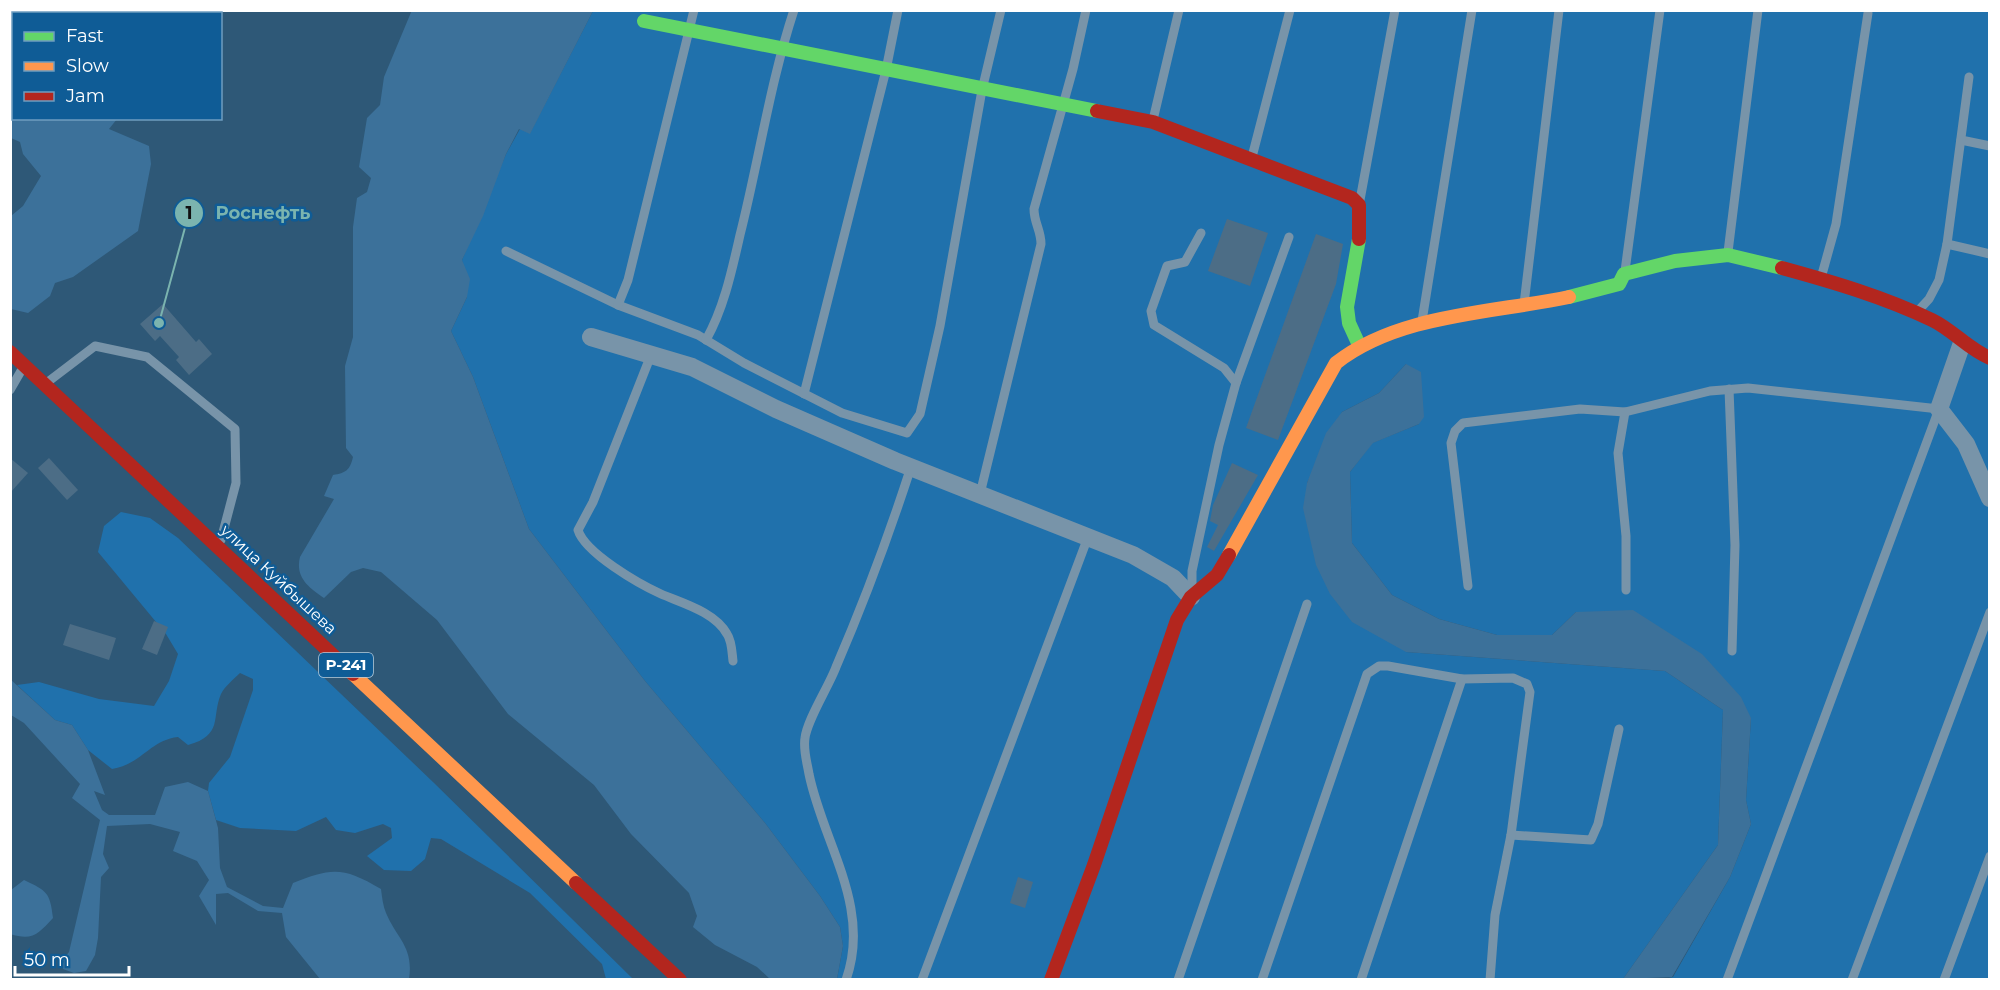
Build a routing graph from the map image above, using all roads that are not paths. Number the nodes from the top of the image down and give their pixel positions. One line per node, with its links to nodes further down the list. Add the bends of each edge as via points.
1 (694, 10): 15 (lane)
2 (794, 10): 16 (lane)
3 (898, 10): 17 (lane)
4 (1001, 10): 19 (lane)
5 (1086, 10): 20 (lane)
6 (1179, 10): 21 (lane)
7 (1290, 10): 24 (lane)
8 (1395, 10): 25 (lane)
9 (1472, 10): 37 (lane)
10 (1559, 10): 35 (lane)
11 (1660, 10): 32 (lane)
12 (1758, 10): 31 (lane)
13 (1868, 13): 33 (lane, via 1836,224)
14 (644, 21): 15 (main road)
15 (688, 31): 16 (main road); 34 (lane)
16 (782, 50): 17 (main road); 39 (lane, via 736,253 715,324)
17 (886, 70): 19 (main road); 50 (lane)
18 (1969, 77): 22 (lane)
19 (981, 90): 20 (main road); 50 (lane, via 940,326 920,414 907,434 842,413)
20 (1062, 106): 21 (main road); 54 (lane, via 1034,209 1041,244)
21 (1153, 122): 24 (main road)
22 (1961, 140): 23 (lane); 28 (lane)
23 (1989, 146)
24 (1252, 157): 25 (main road, via 1341,193)
25 (1359, 205): 41 (main road, via 1361,228 1347,307)
26 (1201, 233): 46 (lane, via 1185,262 1167,266 1151,311 1154,325 1224,368)
27 (1289, 237): 46 (lane)
28 (1947, 244): 30 (lane); 36 (lane, via 1939,280)
29 (506, 251): 34 (lane)
30 (1989, 254)
31 (1728, 255): 32 (main road, via 1675,261); 33 (main road)
32 (1624, 274): 35 (main road, via 1619,284 1581,296)
33 (1820, 280): 36 (main road)
34 (618, 304): 39 (lane, via 668,321)
35 (1524, 304): 37 (main road)
36 (1916, 313): 40 (main road, via 1937,322)
37 (1422, 323): 41 (main road)
38 (591, 337): 43 (street)
39 (706, 340): 50 (lane)
40 (1962, 343): 44 (main road); 51 (street)
41 (1359, 345): 60 (main road, via 1336,363 1217,575)
42 (10, 352): 45 (main road, улица Куйбышева / Р-241)
43 (651, 355): 53 (street, via 692,367 776,409); 64 (lane, via 578,531 581,541 612,564 658,592 708,615 727,634)
44 (1989, 358)
45 (26, 366): 47 (main road, улица Куйбышева / Р-241); 49 (lane)
46 (1236, 383): 60 (lane, via 1192,571)
47 (45, 384): 57 (main road, улица Куйбышева / Р-241); 57 (lane, via 95,346 147,357 235,429 236,483)
48 (1729, 389): 51 (lane); 52 (lane); 63 (lane, via 1735,545)
49 (10, 390)
50 (804, 394)
51 (1939, 409): 55 (street, via 1966,444); 77 (lane)
52 (1625, 412): 58 (lane, via 1535,412 1467,422 1458,427 1451,443); 59 (lane, via 1618,453 1626,536)
53 (911, 467): 54 (street); 70 (lane, via 845,646 805,736 814,798 851,905 854,946)
54 (980, 495): 56 (street)
55 (1989, 498)
56 (1088, 537): 60 (street, via 1133,555 1173,578); 71 (lane)
57 (219, 545): 69 (main road, улица Куйбышева / Р-241)
58 (1468, 586)
59 (1626, 590)
60 (1191, 597): 72 (main road, via 1169,640)
61 (1307, 604): 73 (lane)
62 (1989, 612): 78 (lane)
63 (1732, 651)
64 (733, 661)
65 (1462, 679): 67 (lane, via 1513,678 1527,684 1530,692); 74 (lane, via 1388,666 1379,666 1367,674); 75 (lane)
66 (1619, 729): 67 (lane, via 1591,840)
67 (1511, 835): 76 (lane, via 1495,915)
68 (1989, 856): 79 (lane)
69 (680, 980)
70 (846, 980)
71 (922, 980)
72 (1051, 980)
73 (1178, 980)
74 (1262, 980)
75 (1361, 980)
76 (1490, 980)
77 (1727, 980)
78 (1852, 980)
79 (1944, 980)

